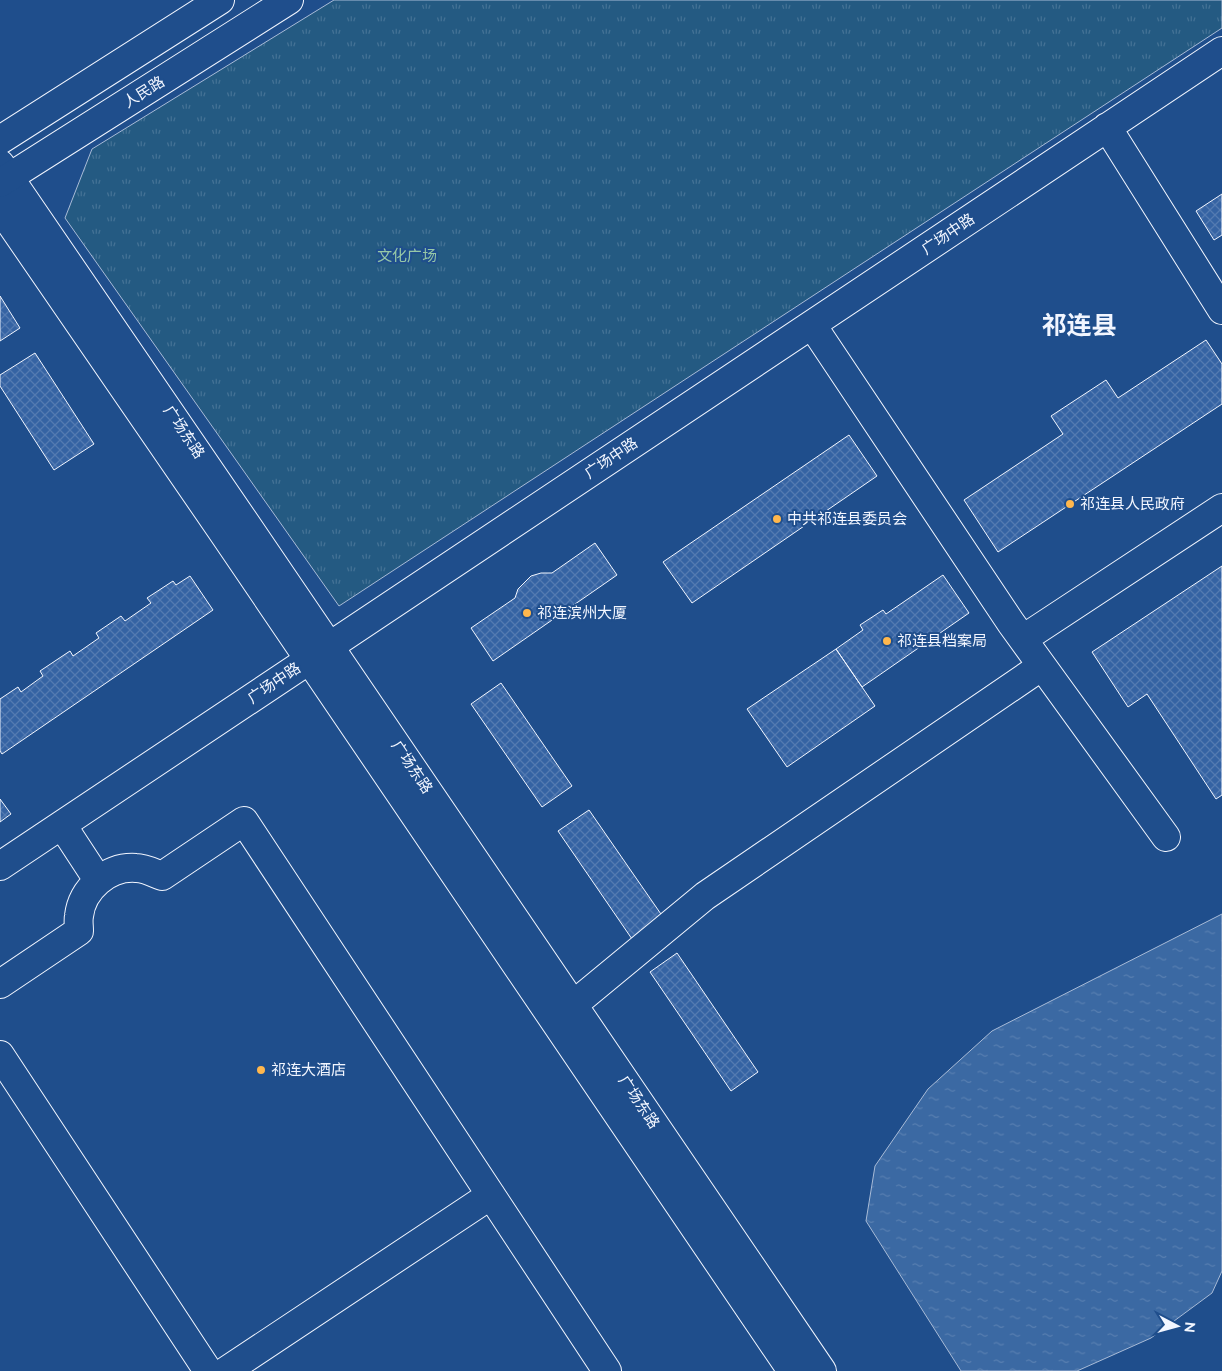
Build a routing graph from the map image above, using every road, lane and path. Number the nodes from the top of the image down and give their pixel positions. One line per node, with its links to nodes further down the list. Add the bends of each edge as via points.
1 (220, 0): 5 (street)
2 (289, 0): 6 (street, 人民路)
3 (1222, 51): 4 (street, 广场中路)
4 (1107, 127): 8 (street); 9 (street, 广场中路)
5 (0, 140)
6 (3, 175): 12 (street, 广场东路)
7 (0, 208): 12 (street, 广场东路)
8 (1222, 310)
9 (812, 324): 11 (street); 12 (street, 广场中路)
10 (1222, 508): 11 (street)
11 (1023, 639): 13 (street)
12 (319, 653): 14 (street, 广场中路); 19 (street, 广场东路); 25 (street, 广场东路)
13 (1042, 666): 15 (street); 19 (street, via 705,896)
14 (62, 825): 16 (street, 广场中路); 17 (street)
15 (1166, 837)
16 (0, 866)
17 (98, 880): 18 (street, via 82,903 79,931); 21 (street, via 123,868 136,868 162,876 244,822)
18 (0, 984)
19 (573, 1005): 26 (street, 广场东路)
20 (0, 1055): 23 (street)
21 (491, 1195): 22 (street); 24 (street)
22 (243, 1366)
23 (208, 1371)
24 (607, 1371)
25 (792, 1371)
26 (822, 1371)

